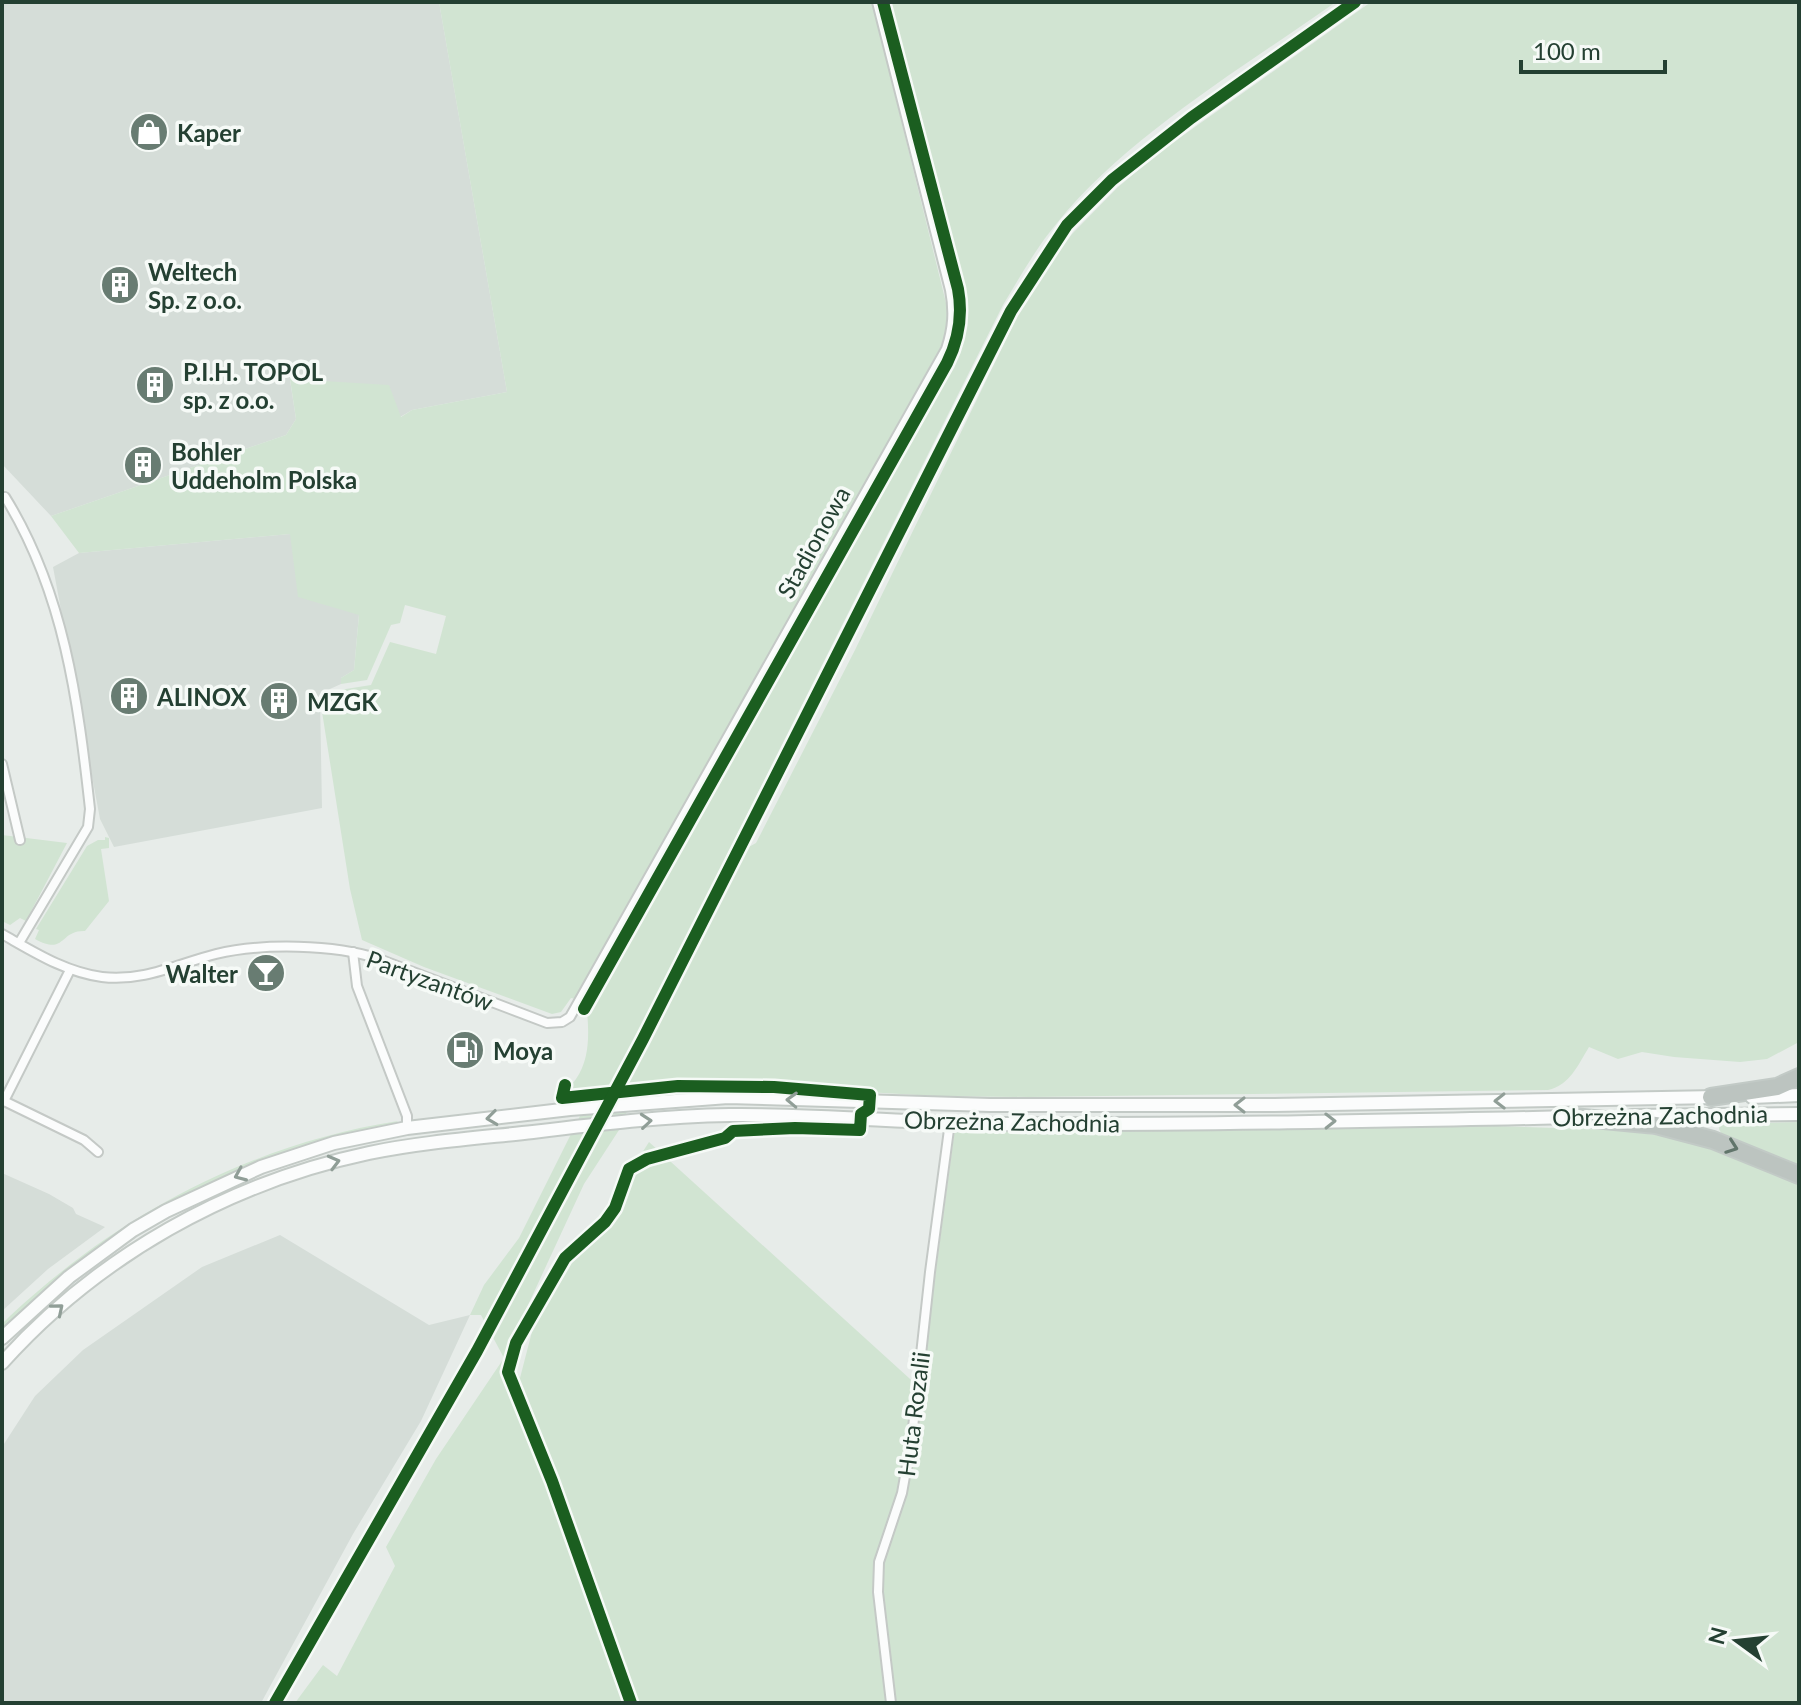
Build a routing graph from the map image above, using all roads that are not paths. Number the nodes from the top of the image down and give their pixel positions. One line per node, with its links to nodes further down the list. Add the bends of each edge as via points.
1 (877, 2): 9 (street, Stadionowa, via 950,290 953,320 946,349 575,1011 555,1024)
2 (5, 497): 6 (street, via 37,558 61,623 90,809 88,827)
3 (2, 764): 4 (street)
4 (20, 840)
5 (2, 934): 6 (street, Partyzantów)
6 (19, 943): 8 (street, Partyzantów)
7 (353, 952): 8 (street, Partyzantów, via 247,949 124,978); 9 (street, Partyzantów); 17 (street, via 357,986)
8 (70, 970): 13 (street)
9 (516, 1011)
10 (1799, 1077): 12 (highway, via 1777,1087)
11 (1799, 1095): 12 (street, Obrzeżna Zachodnia)
12 (1711, 1097): 17 (street, Obrzeżna Zachodnia, one-way to 17, via 1274,1105 977,1105 728,1097)
13 (3, 1100): 18 (street)
14 (1799, 1114): 15 (street, Obrzeżna Zachodnia)
15 (1573, 1117): 16 (street, Obrzeżna Zachodnia, one-way to 15); 19 (highway, one-way to 19, via 1656,1125 1713,1140)
16 (950, 1122): 21 (street, Obrzeżna Zachodnia, one-way to 16, via 49,1315 108,1268 174,1226 300,1171 372,1152 673,1118); 24 (street, Huta Rozalii, via 912,1437 902,1493 879,1562)
17 (407, 1128): 20 (street, Obrzeżna Zachodnia, one-way to 20, via 284,1159 177,1205 89,1261)
18 (98, 1152)
19 (1799, 1175)
20 (2, 1338)
21 (2, 1363)
22 (619, 1667): 23 (street)
23 (631, 1703)
24 (891, 1703)

